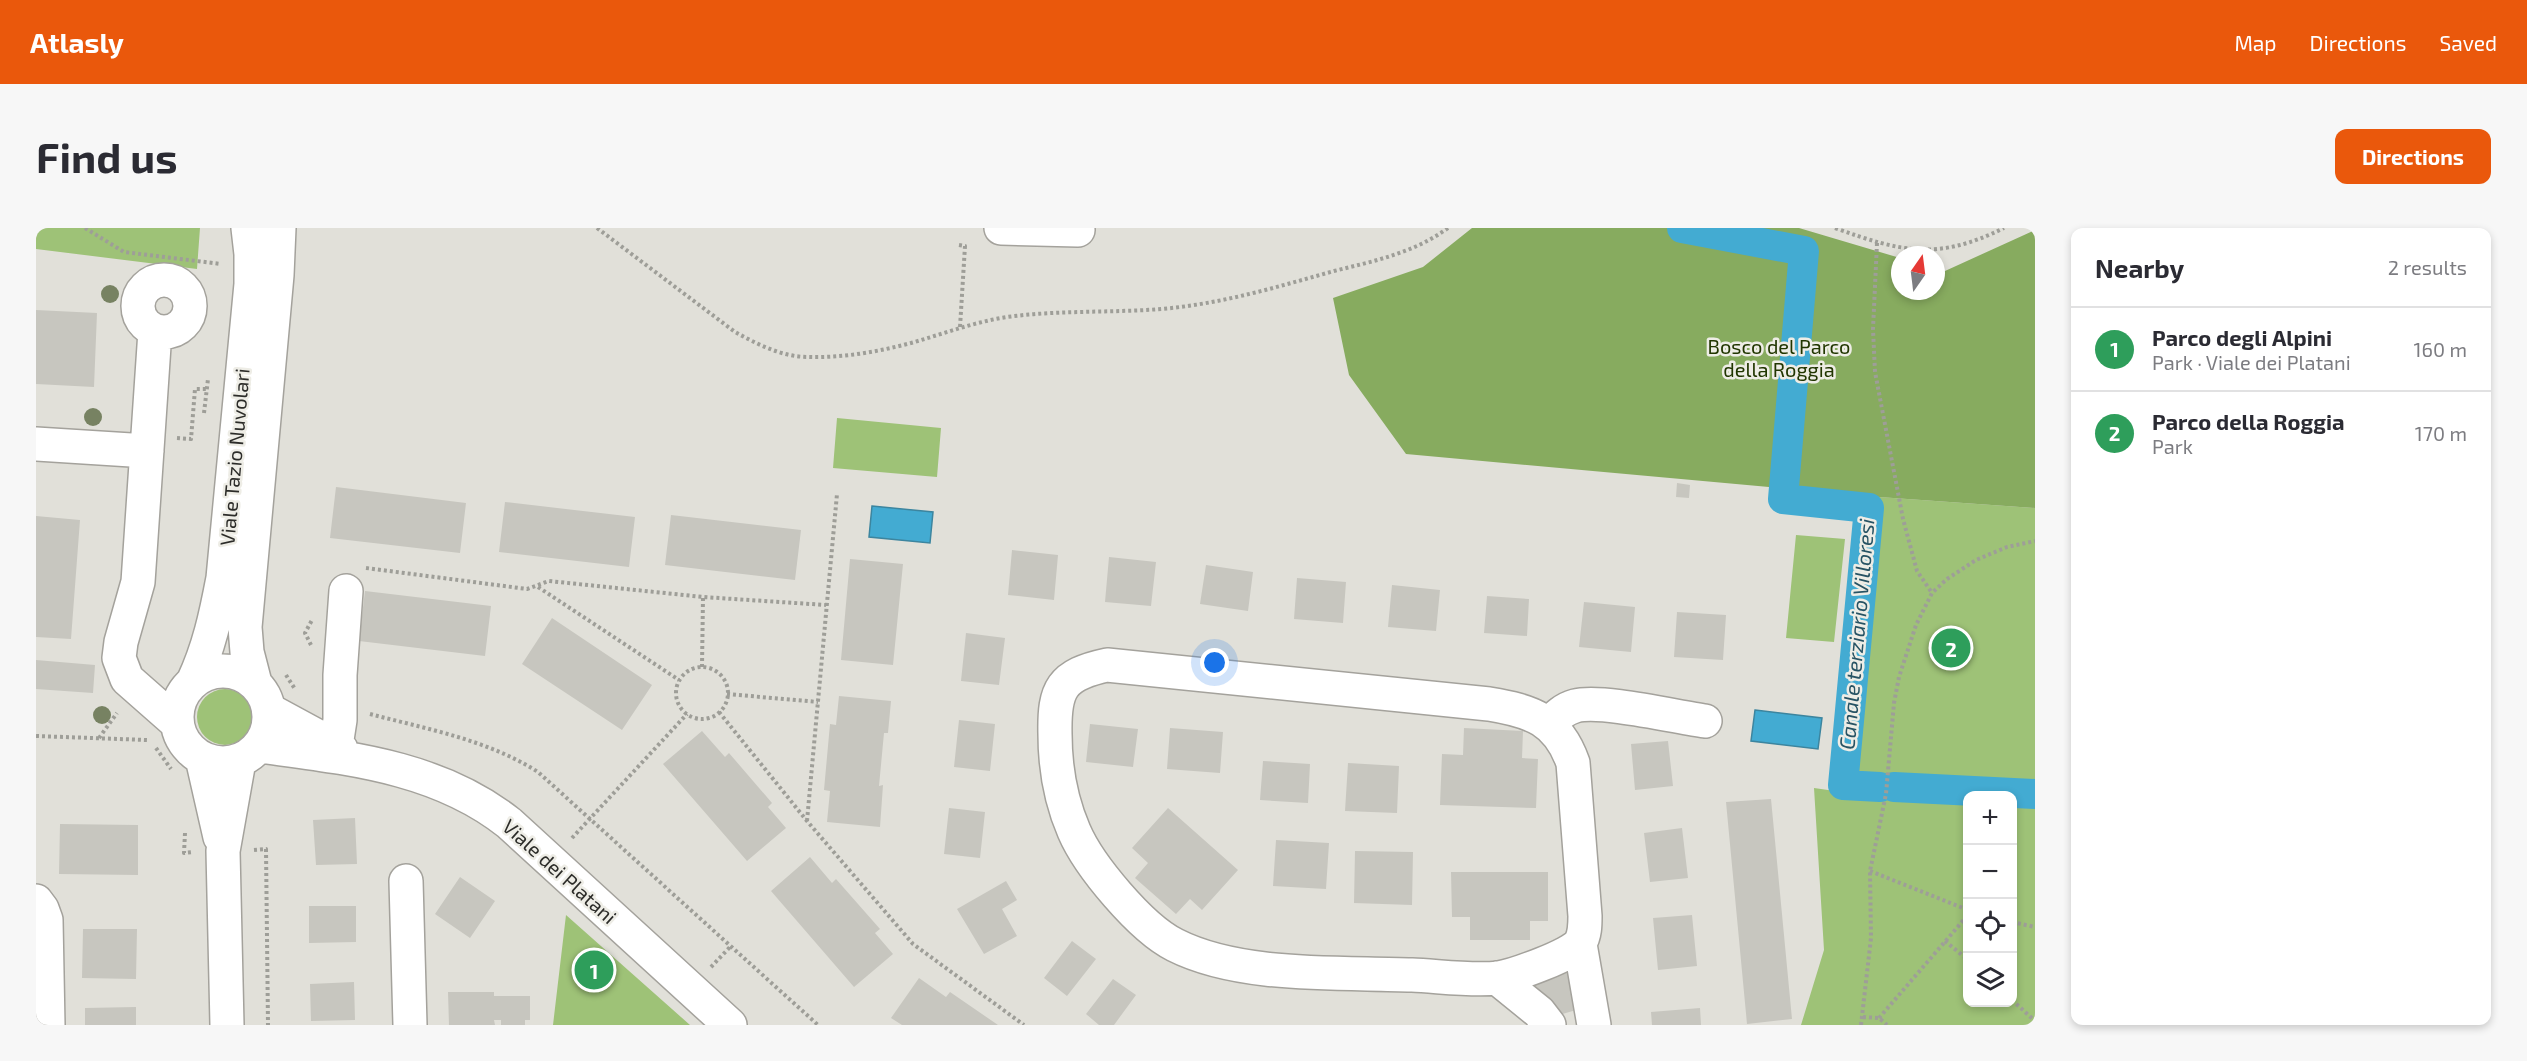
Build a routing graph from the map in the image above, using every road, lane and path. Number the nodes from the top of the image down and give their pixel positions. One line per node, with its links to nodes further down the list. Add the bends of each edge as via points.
1 (85, 228): 12 (path, via 124,252)
2 (597, 228): 14 (path, via 735,332 782,353 804,357 850,355 911,343)
3 (1001, 228): 8 (street)
4 (1448, 228): 14 (path, via 1430,241 1394,255 1226,300 1162,309 1007,317)
5 (1835, 228): 9 (path)
6 (2004, 228): 9 (path, via 1982,239 1925,251)
7 (271, 229): 30 (street, Viale Tazio Nuvolari, via 245,627 247,652); 38 (street, Viale Tazio Nuvolari, via 251,254 223,578 215,624 205,656)
8 (1078, 230)
9 (1877, 243): 25 (path, via 1875,372 1906,529 1917,571)
10 (959, 245): 14 (path, via 965,246)
11 (221, 256): 12 (path)
12 (221, 264): 13 (path)
13 (220, 275)
14 (960, 327)
15 (155, 331): 20 (street)
16 (208, 378): 17 (path)
17 (207, 389): 18 (path); 20 (path, via 195,388 191,439)
18 (204, 424)
19 (36, 444): 20 (street)
20 (158, 444): 33 (street, via 138,582 119,658 127,679)
21 (837, 494): 27 (path)
22 (2035, 541): 25 (path, via 1976,560)
23 (351, 579): 24 (path, via 527,589); 43 (street, via 340,675 340,720)
24 (537, 586): 26 (path, via 549,581); 29 (path)
25 (1932, 593): 53 (path, via 1916,625 1899,677 1886,794)
26 (703, 597): 27 (path); 28 (path)
27 (826, 605): 34 (path)
28 (702, 667): 29 (path, via 687,672); 31 (path, via 711,668 723,679)
29 (679, 680): 37 (path, via 677,701)
30 (268, 687): 32 (path); 38 (street, via 244,675 217,671 204,675); 43 (street, Viale dei Platani); 44 (street, via 267,732)
31 (728, 694): 34 (path); 36 (path)
32 (299, 696)
33 (128, 697): 38 (street); 42 (path)
34 (818, 702): 47 (path)
35 (364, 712): 46 (path, via 507,754 538,772)
36 (719, 712): 37 (path, via 700,719); 47 (path)
37 (687, 714): 46 (path)
38 (171, 715): 42 (path); 45 (path); 45 (street, via 190,749)
39 (1705, 721): 40 (street, via 1596,704 1576,706)
40 (1548, 724): 61 (street, via 1566,743 1573,763 1585,916); 65 (street, via 1536,716 1489,704 1107,665 1070,678 1058,694 1055,756 1074,832 1133,914 1173,944 1211,961 1262,969)
41 (36, 736): 42 (path)
42 (99, 739)
43 (350, 753): 44 (street, Viale dei Platani); 74 (street, Viale dei Platani, via 422,776 490,808)
44 (250, 754): 45 (street); 51 (street)
45 (188, 766): 51 (street)
46 (591, 817): 49 (path); 62 (path)
47 (807, 821): 76 (path, via 913,944)
48 (185, 830): 52 (path)
49 (571, 844)
50 (266, 849): 72 (path)
51 (223, 851): 71 (street)
52 (184, 853)
53 (1870, 871): 56 (path); 67 (path, via 1871,938)
54 (406, 881): 73 (street)
55 (36, 901): 70 (street, via 46,920)
56 (1963, 911)
57 (1963, 919): 60 (path)
58 (2017, 923): 59 (path)
59 (2035, 927)
60 (1945, 940): 63 (path); 68 (path)
61 (1580, 944): 65 (street, via 1555,959); 78 (street)
62 (731, 946): 64 (path, via 711,968); 75 (path)
63 (1963, 956)
64 (705, 968)
65 (1497, 978): 77 (street)
66 (2017, 1004): 69 (path)
67 (1863, 1017): 68 (path); 79 (path)
68 (1879, 1018): 80 (path)
69 (2035, 1020)
70 (48, 1025)
71 (227, 1025)
72 (268, 1025)
73 (410, 1025)
74 (730, 1025)
75 (818, 1025)
76 (1024, 1025)
77 (1549, 1025)
78 (1594, 1025)
79 (1861, 1025)
80 (1887, 1025)

